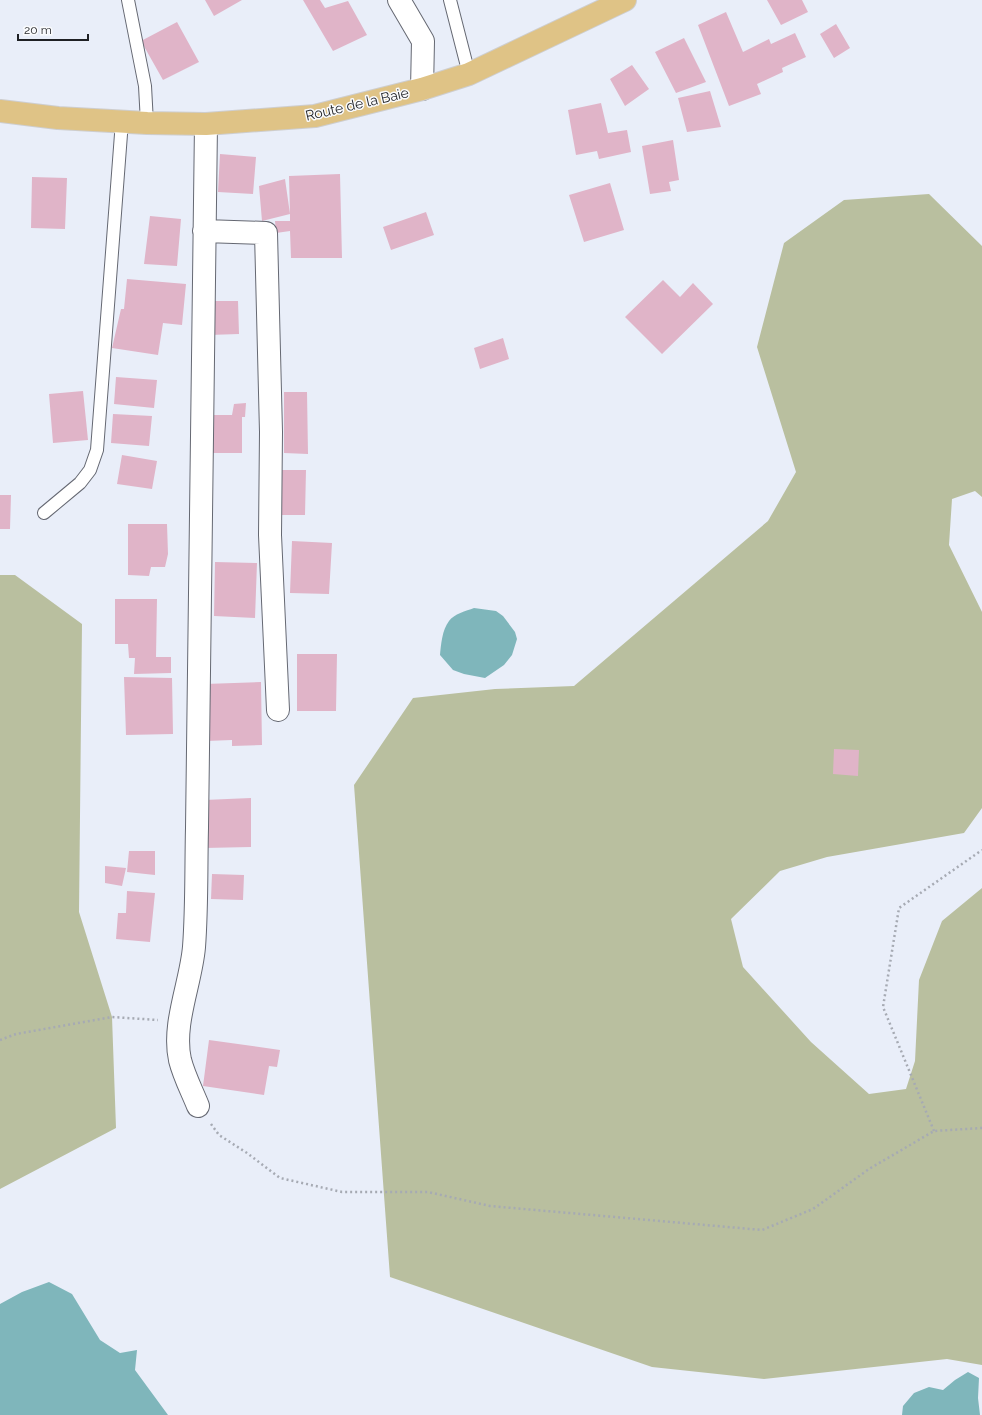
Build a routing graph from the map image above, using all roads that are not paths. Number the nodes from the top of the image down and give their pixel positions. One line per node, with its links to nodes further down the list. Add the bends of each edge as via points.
1 (128, 0): 9 (lane, via 145,86)
2 (399, 0): 6 (street, via 423,41)
3 (450, 0): 5 (lane)
4 (624, 0): 5 (main road, Route de la Baie)
5 (469, 74): 6 (main road, Route de la Baie)
6 (422, 89): 10 (main road, Route de la Baie, via 315,116)
7 (0, 111): 8 (main road, Route de la Baie, via 58,118)
8 (122, 121): 9 (main road, Route de la Baie); 12 (lane, via 97,450 90,470 80,483)
9 (147, 123): 10 (main road, Route de la Baie)
10 (206, 124): 11 (street)
11 (204, 231): 13 (street, via 266,234 271,432 270,535); 14 (street, via 194,949 180,1021 179,1041 184,1073)
12 (44, 513)
13 (278, 710)
14 (198, 1106)

